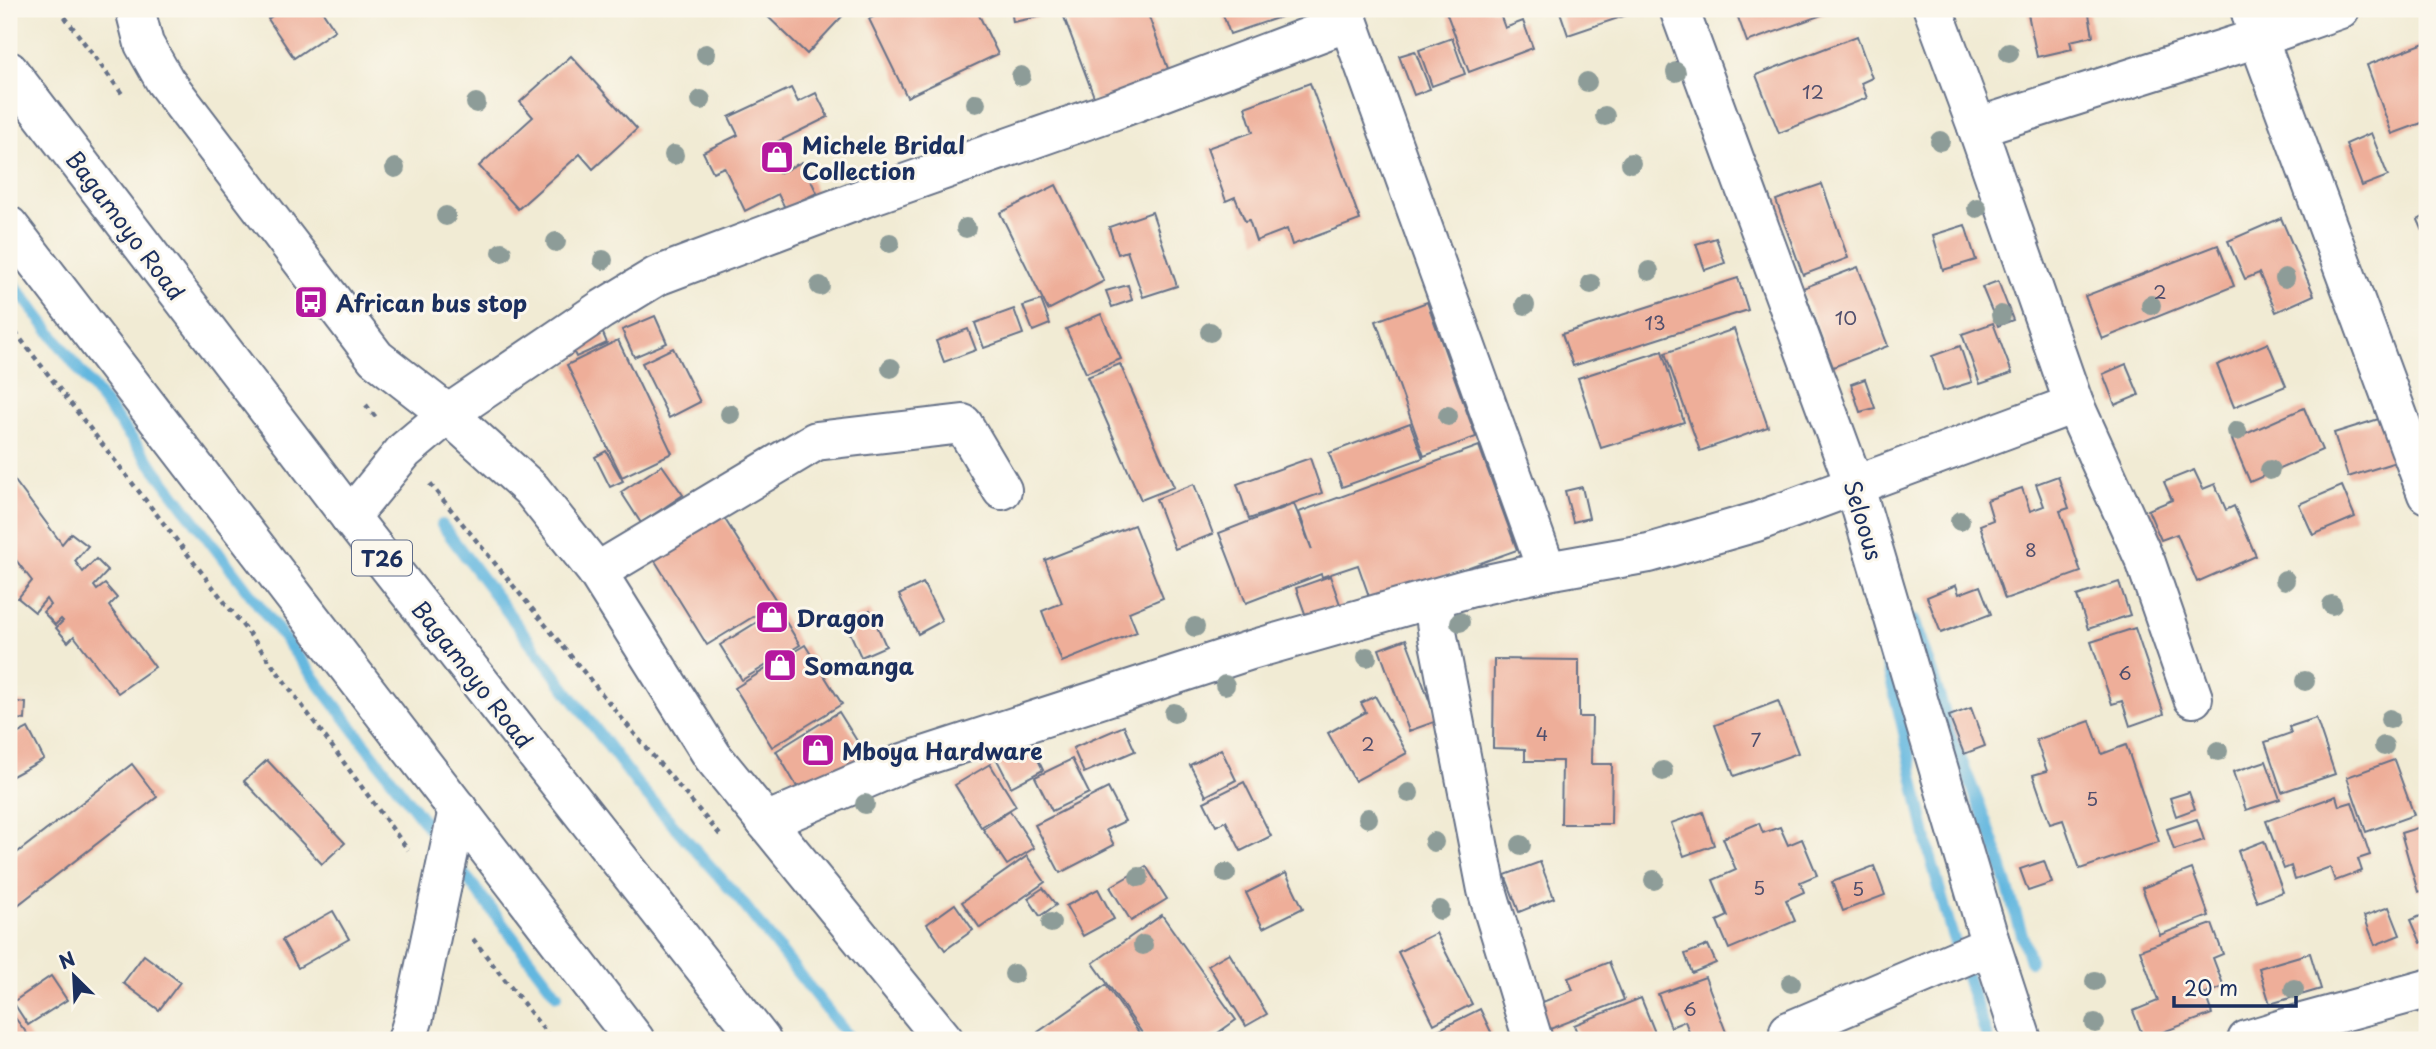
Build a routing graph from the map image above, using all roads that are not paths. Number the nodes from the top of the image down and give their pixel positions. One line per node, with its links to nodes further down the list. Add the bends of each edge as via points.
1 (135, 9): 11 (main road, via 144,44 165,81 376,358)
2 (1679, 9): 12 (main road, Seloous)
3 (1933, 9): 8 (main road)
4 (2340, 9): 6 (main road)
5 (1346, 15): 11 (main road, via 1115,110 657,276); 16 (main road)
6 (2254, 23): 8 (main road); 14 (main road)
7 (9, 71): 15 (main road, Bagamoyo Road / T26)
8 (1977, 127): 10 (main road)
9 (9, 226): 20 (main road)
10 (2074, 404): 12 (main road); 19 (main road, via 2146,563)
11 (448, 414): 15 (main road, via 404,451); 17 (main road, via 531,489)
12 (1854, 484): 16 (main road, via 1756,522 1649,553); 22 (main road, Seloous)
13 (1002, 490): 17 (main road, via 963,424 816,441)
14 (2427, 494)
15 (350, 517): 27 (main road, Bagamoyo Road / T26)
16 (1547, 571): 18 (main road)
17 (597, 572): 21 (main road, via 713,757)
18 (1433, 599): 21 (main road, via 1251,650 916,759); 29 (main road, via 1487,890)
19 (2193, 698)
20 (458, 809): 25 (main road); 26 (main road)
21 (766, 822): 28 (main road)
22 (1991, 945): 24 (main road); 30 (main road, Seloous)
23 (2427, 989): 31 (main road)
24 (1789, 1031)
25 (407, 1040)
26 (635, 1040)
27 (761, 1040)
28 (944, 1040)
29 (1533, 1040)
30 (2022, 1040)
31 (2247, 1040)

